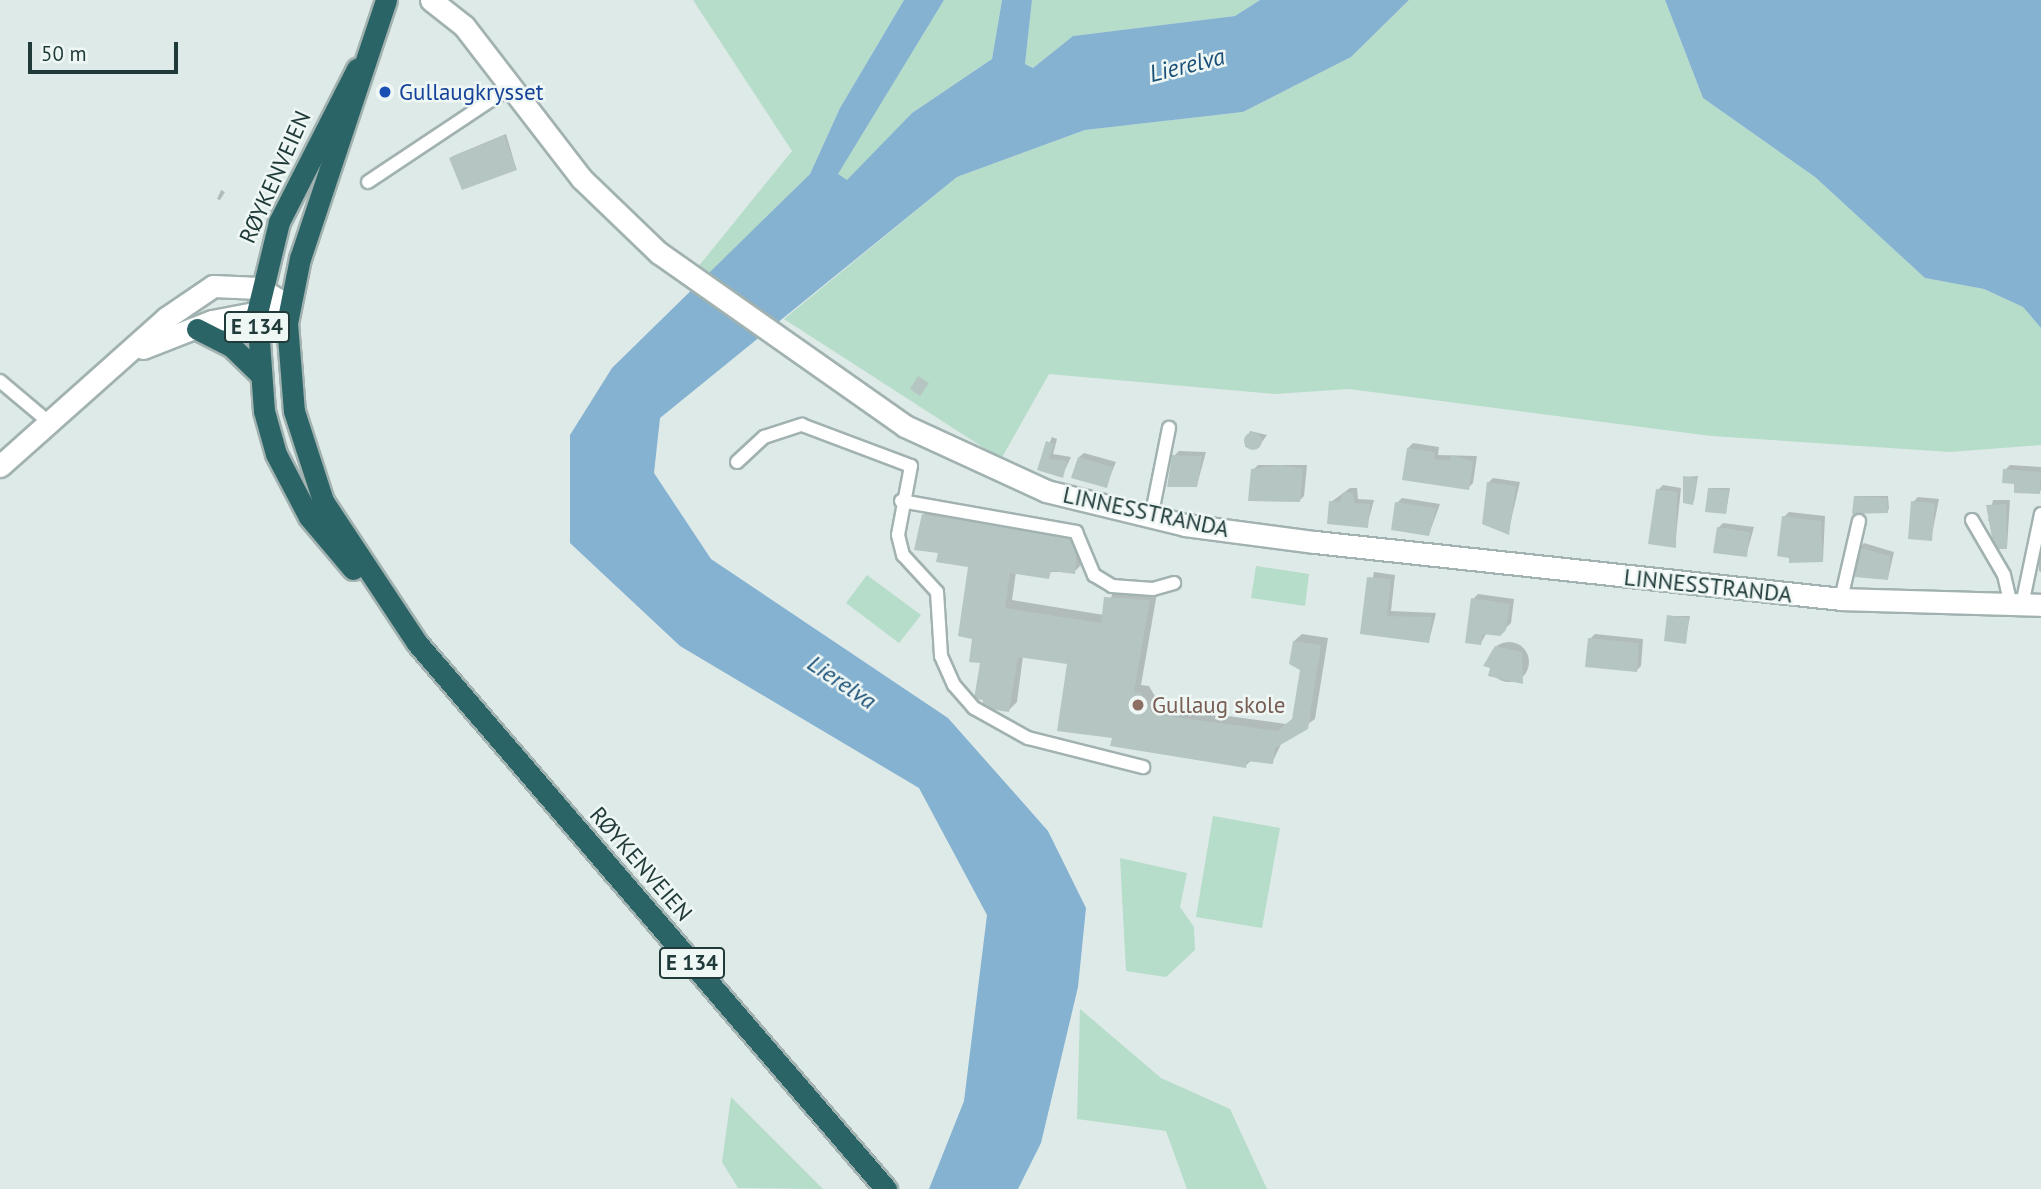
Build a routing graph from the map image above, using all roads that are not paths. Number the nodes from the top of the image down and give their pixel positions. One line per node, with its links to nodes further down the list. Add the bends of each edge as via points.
1 (386, 0): 3 (highway, RØYKENVEIEN / E 134)
2 (431, 0): 4 (street, LINNESSTRANDA, via 464,26)
3 (375, 37): 6 (highway, RØYKENVEIEN / E 134, via 290,197); 7 (highway, RØYKENVEIEN / E 134)
4 (509, 88): 5 (lane); 19 (street, LINNESSTRANDA, via 601,200 693,279 905,426 985,467)
5 (368, 182)
6 (259, 288): 7 (street); 8 (highway, RØYKENVEIEN / E 134); 10 (street, via 214,286 166,318)
7 (289, 306): 8 (street); 24 (highway, RØYKENVEIEN / E 134, via 290,386 309,466 341,535)
8 (257, 313): 9 (street); 11 (highway, RØYKENVEIEN / E 134)
9 (197, 329): 10 (street); 11 (highway, E 134, via 231,346)
10 (135, 352): 13 (street)
11 (259, 373): 24 (highway, RØYKENVEIEN / E 134, via 272,442 293,492 330,546)
12 (0, 381): 13 (lane)
13 (51, 424): 16 (street)
14 (1169, 428): 19 (lane)
15 (737, 462): 17 (lane, via 782,428 811,427 911,466)
16 (0, 466)
17 (901, 501): 22 (lane, via 1076,532 1089,568 1102,582 1153,589); 26 (lane, via 903,555 937,592 941,656 974,708 1061,751)
18 (2041, 514): 25 (lane)
19 (1151, 518): 23 (street, LINNESSTRANDA)
20 (1972, 520): 25 (lane)
21 (1859, 521): 23 (lane)
22 (1174, 583)
23 (1841, 599): 25 (street, LINNESSTRANDA)
24 (386, 603): 27 (highway, RØYKENVEIEN / E 134)
25 (2025, 605)
26 (1143, 767)
27 (886, 1189)

